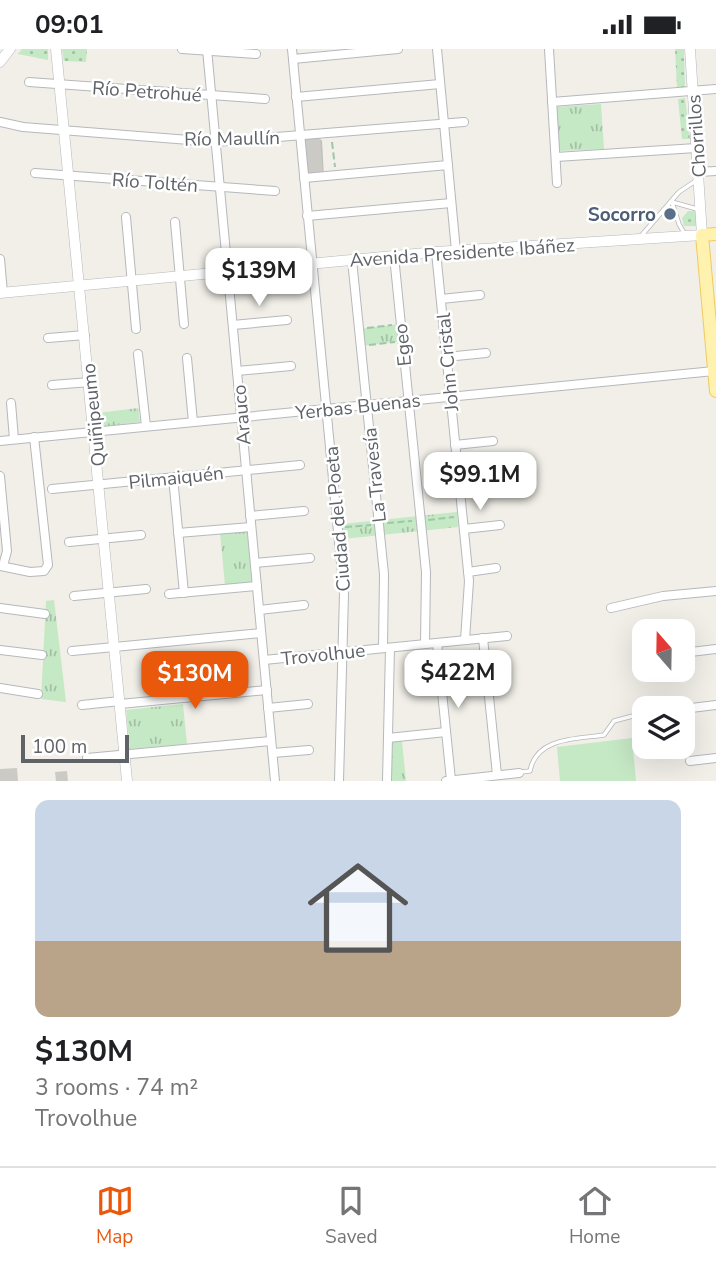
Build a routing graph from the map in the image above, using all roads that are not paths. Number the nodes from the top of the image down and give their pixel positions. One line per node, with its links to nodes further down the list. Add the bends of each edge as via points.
1 (10, 49): 12 (street)
2 (56, 49): 15 (street, Quiñipeumo)
3 (182, 49): 9 (street)
4 (292, 49): 11 (street, Ciudad del Poeta)
5 (398, 49): 11 (street)
6 (437, 49): 14 (street)
7 (549, 49): 21 (street)
8 (690, 49): 17 (street, Chorrillos)
9 (207, 50): 10 (street); 18 (street, Arauco)
10 (256, 54)
11 (293, 59): 19 (street, Ciudad del Poeta)
12 (0, 62)
13 (29, 82): 15 (street, Río Petrohué)
14 (440, 84): 19 (street); 24 (street)
15 (60, 85): 18 (street, Río Petrohué); 25 (street, Quiñipeumo)
16 (716, 89): 17 (street)
17 (692, 91): 21 (street); 28 (street, Chorrillos)
18 (211, 95): 20 (street, Río Petrohué); 27 (street, Arauco)
19 (296, 97): 26 (street, Ciudad del Poeta)
20 (265, 99)
21 (552, 102): 29 (street)
22 (0, 122): 25 (street, Río Maullín)
23 (464, 122): 24 (street, Río Maullín)
24 (444, 123): 26 (street, Río Maullín); 30 (street)
25 (64, 131): 27 (street, Río Maullín); 33 (street, Quiñipeumo)
26 (300, 136): 27 (street, Río Maullín); 35 (street, Ciudad del Poeta)
27 (215, 142): 37 (street, Arauco)
28 (696, 148): 29 (street); 34 (street, Chorrillos)
29 (556, 157): 36 (street)
30 (448, 165): 35 (street); 40 (street)
31 (716, 171): 34 (street)
32 (36, 173): 33 (street, Río Toltén)
33 (69, 175): 37 (street, Río Toltén); 58 (street, Quiñipeumo)
34 (698, 176): 39 (lane); 41 (street, Chorrillos)
35 (304, 178): 42 (street, Ciudad del Poeta)
36 (557, 183)
37 (219, 187): 38 (street, Río Toltén); 55 (street, Arauco)
38 (275, 191)
39 (672, 202): 41 (lane); 47 (lane); 48 (lane)
40 (451, 203): 42 (street); 49 (street)
41 (700, 210): 46 (street, Chorrillos)
42 (307, 216): 54 (street, Ciudad del Poeta)
43 (126, 217): 57 (street)
44 (175, 222): 56 (street)
45 (716, 234): 46 (main road, Avenida Presidente Ibáñez)
46 (702, 235): 47 (street, Avenida Presidente Ibáñez); 74 (main road, Chorrillos)
47 (686, 236): 48 (street, Avenida Presidente Ibáñez)
48 (635, 239): 49 (street, Avenida Presidente Ibáñez)
49 (456, 251): 50 (street, Avenida Presidente Ibáñez)
50 (436, 252): 51 (street, Avenida Presidente Ibáñez); 61 (street, John Cristal)
51 (394, 256): 53 (street, Avenida Presidente Ibáñez); 79 (street, Egeo)
52 (0, 259): 59 (street)
53 (352, 260): 54 (street, Avenida Presidente Ibáñez); 81 (street, La Travesía)
54 (312, 264): 55 (street, Avenida Presidente Ibáñez); 82 (street, Ciudad del Poeta)
55 (229, 272): 56 (street, Avenida Presidente Ibáñez); 64 (street, Arauco)
56 (179, 277): 57 (street, Avenida Presidente Ibáñez); 63 (street)
57 (132, 281): 58 (street, Avenida Presidente Ibáñez); 65 (street)
58 (80, 286): 59 (street, Avenida Presidente Ibáñez); 66 (street, Quiñipeumo)
59 (1, 293)
60 (480, 295): 61 (street)
61 (441, 299): 70 (street, John Cristal)
62 (287, 320): 64 (street)
63 (184, 324)
64 (233, 325): 73 (street, Arauco)
65 (136, 329)
66 (85, 335): 67 (street); 75 (street, Quiñipeumo)
67 (48, 338)
68 (486, 353): 70 (street)
69 (138, 354): 85 (street)
70 (446, 357): 78 (street, John Cristal)
71 (187, 358): 84 (street)
72 (291, 366): 73 (street)
73 (237, 371): 83 (street, Arauco)
74 (715, 371): 77 (main road, Chorrillos); 78 (street, Yerbas Buenas)
75 (90, 382): 76 (street); 86 (street, Quiñipeumo)
76 (52, 385)
77 (716, 391)
78 (450, 397): 79 (street, Yerbas Buenas); 91 (street, John Cristal)
79 (408, 401): 81 (street, Yerbas Buenas); 131 (street, Egeo, via 426,572)
80 (11, 403): 88 (street)
81 (367, 405): 82 (street, Yerbas Buenas); 133 (street, La Travesía)
82 (327, 409): 83 (street, Yerbas Buenas); 138 (street, Ciudad del Poeta, via 344,594)
83 (241, 417): 84 (street, Yerbas Buenas); 93 (street, Arauco)
84 (193, 422): 85 (street, Yerbas Buenas)
85 (146, 426): 86 (street, Yerbas Buenas)
86 (95, 431): 87 (street, Yerbas Buenas); 97 (street, Quiñipeumo)
87 (34, 437): 88 (street, Yerbas Buenas); 111 (street, via 46,569 30,572)
88 (15, 439): 89 (street, Yerbas Buenas)
89 (0, 441)
90 (493, 441): 91 (street)
91 (455, 446): 98 (street, John Cristal)
92 (300, 465): 93 (street, Pilmaiquén)
93 (246, 470): 95 (street, Pilmaiquén); 101 (street, Arauco)
94 (0, 475): 111 (street, via 8,551)
95 (173, 477): 97 (street, Pilmaiquén); 105 (street)
96 (496, 483): 98 (street)
97 (100, 485): 99 (street, Pilmaiquén); 107 (street, Quiñipeumo)
98 (459, 487): 104 (street, John Cristal)
99 (52, 489)
100 (304, 511): 101 (street)
101 (250, 516): 103 (street, Arauco)
102 (500, 525): 104 (street)
103 (251, 527): 105 (street); 110 (street, Arauco)
104 (464, 529): 113 (street, John Cristal)
105 (178, 533): 118 (street)
106 (141, 535): 107 (street)
107 (105, 539): 108 (street); 117 (street, Quiñipeumo)
108 (69, 542)
109 (310, 558): 110 (street)
110 (255, 563): 114 (street, Arauco)
111 (1, 566)
112 (496, 568): 113 (street)
113 (468, 572): 129 (street, John Cristal)
114 (257, 586): 118 (street); 124 (street, Arauco)
115 (146, 589): 117 (street)
116 (716, 591): 123 (street, via 663,596)
117 (110, 593): 120 (street); 132 (street, Quiñipeumo)
118 (184, 593): 119 (street)
119 (169, 594)
120 (74, 596)
121 (304, 605): 124 (street)
122 (0, 608): 125 (street)
123 (611, 608)
124 (259, 610): 126 (street, Arauco)
125 (45, 614)
126 (261, 633): 132 (street); 140 (street, Arauco)
127 (507, 636): 128 (street, Trovolhue)
128 (483, 638): 129 (street, Trovolhue); 161 (street)
129 (465, 640): 130 (street, Trovolhue)
130 (437, 643): 131 (street, Trovolhue); 151 (street)
131 (425, 644): 133 (street, Trovolhue)
132 (115, 647): 136 (street); 144 (street, Quiñipeumo)
133 (386, 648): 138 (street, Trovolhue); 152 (street, La Travesía)
134 (716, 649): 137 (street)
135 (0, 650): 139 (street)
136 (72, 651)
137 (695, 651)
138 (343, 652): 140 (street, Trovolhue); 164 (street, Ciudad del Poeta)
139 (42, 655)
140 (264, 660): 142 (street, Arauco)
141 (0, 688): 143 (street)
142 (267, 690): 144 (street, Trovolhue); 148 (street, Arauco)
143 (38, 694)
144 (120, 702): 146 (street, Trovolhue); 156 (street, Quiñipeumo)
145 (308, 704): 148 (street)
146 (82, 705)
147 (716, 705): 149 (street)
148 (268, 708): 153 (street, Arauco)
149 (695, 708)
150 (632, 716): 160 (lane, via 614,721 604,735 543,748 535,755 530,771)
151 (446, 731): 152 (street); 166 (street)
152 (388, 739): 165 (street, La Travesía)
153 (271, 741): 155 (street, Arauco); 156 (street)
154 (309, 750): 155 (street)
155 (273, 753): 163 (street, Arauco)
156 (125, 754): 157 (street); 162 (street, Quiñipeumo)
157 (88, 758)
158 (716, 758): 159 (street)
159 (690, 761)
160 (519, 773): 161 (street)
161 (497, 775): 166 (street)
162 (127, 781)
163 (275, 781)
164 (339, 781)
165 (387, 781)
166 (449, 781)

